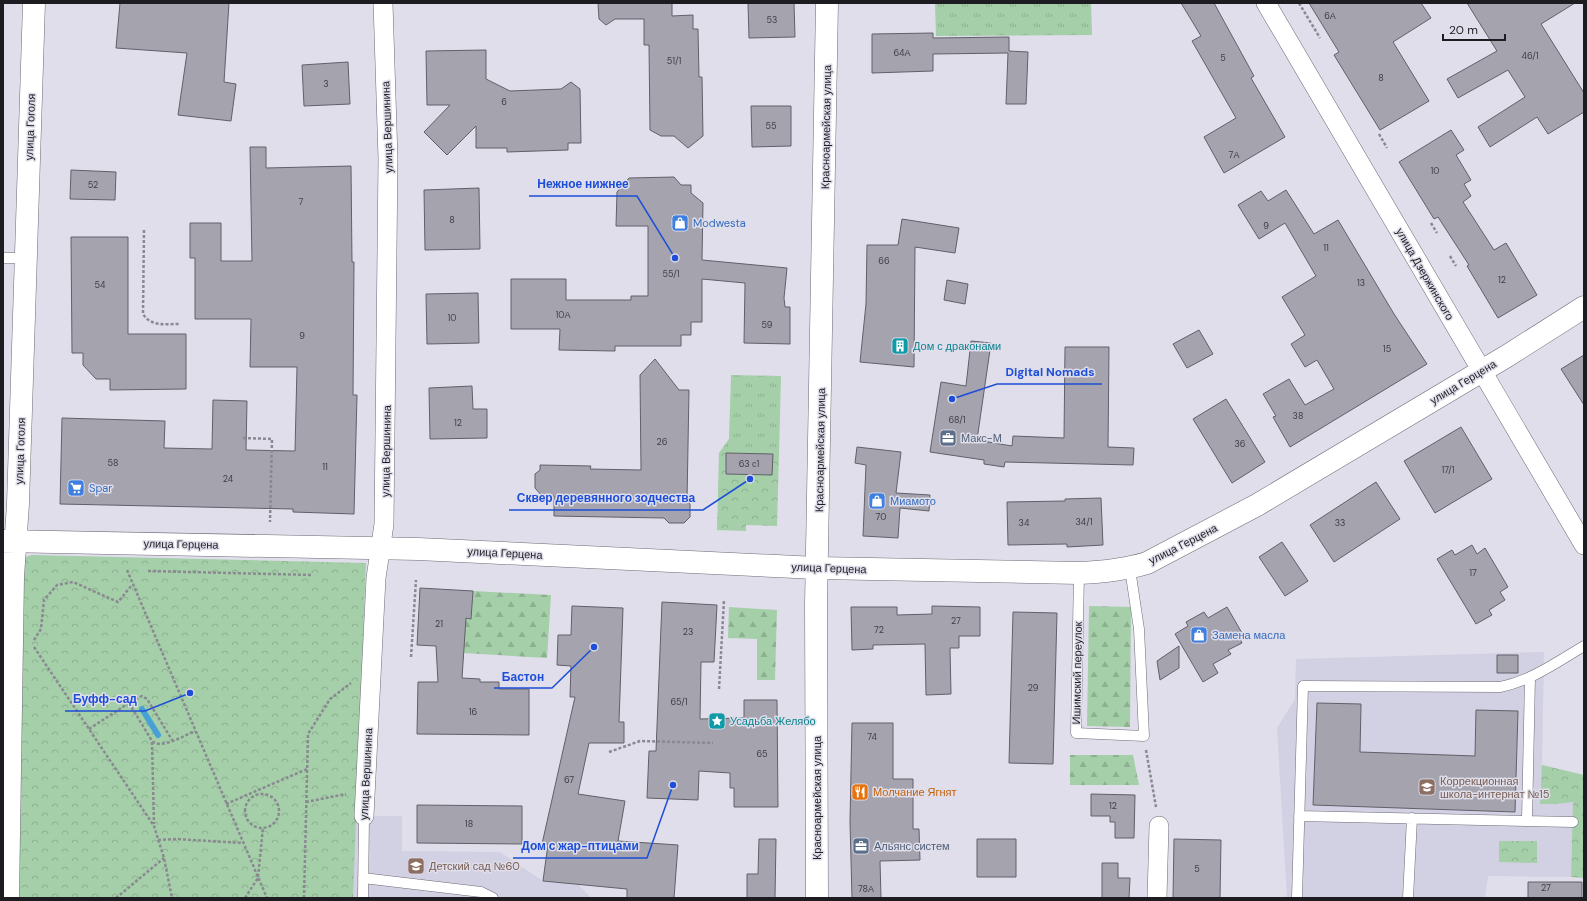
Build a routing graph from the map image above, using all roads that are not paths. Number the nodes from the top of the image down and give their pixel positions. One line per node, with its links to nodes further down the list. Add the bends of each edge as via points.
1 (34, 3): 6 (street, улица Гоголя)
2 (383, 3): 11 (street, улица Вершинина, via 388,166 387,386 384,524)
3 (827, 3): 12 (street, Красноармейская улица)
4 (1266, 3): 8 (street, улица Дзержинского)
5 (3, 258): 6 (lane)
6 (26, 258): 9 (street, улица Гоголя)
7 (1584, 308): 8 (street, улица Герцена)
8 (1482, 371): 10 (street, улица Дзержинского); 13 (street, улица Герцена, via 1257,505 1166,555)
9 (9, 541): 11 (street, улица Герцена); 24 (street, улица Гоголя, via 13,584)
10 (1584, 545)
11 (381, 548): 12 (street, улица Герцена); 17 (street, улица Вершинина, via 376,578)
12 (817, 568): 14 (street, улица Герцена); 27 (street, Красноармейская улица)
13 (1130, 569): 14 (street, улица Герцена); 14 (lane, Ишимский переулок, via 1139,629 1144,736 1076,734)
14 (1079, 573)
15 (1584, 646): 16 (lane)
16 (1530, 677): 18 (lane, via 1500,687 1303,686); 20 (lane)
17 (364, 816): 23 (lane, улица Вершинина)
18 (1299, 816): 19 (lane); 29 (lane)
19 (1412, 818): 20 (lane); 30 (lane)
20 (1526, 820): 21 (lane)
21 (1573, 822)
22 (1159, 826): 28 (street)
23 (363, 878): 25 (lane, улица Вершинина); 26 (lane, via 481,892)
24 (8, 898)
25 (363, 898)
26 (493, 898)
27 (817, 898)
28 (1156, 898)
29 (1298, 898)
30 (1408, 898)

